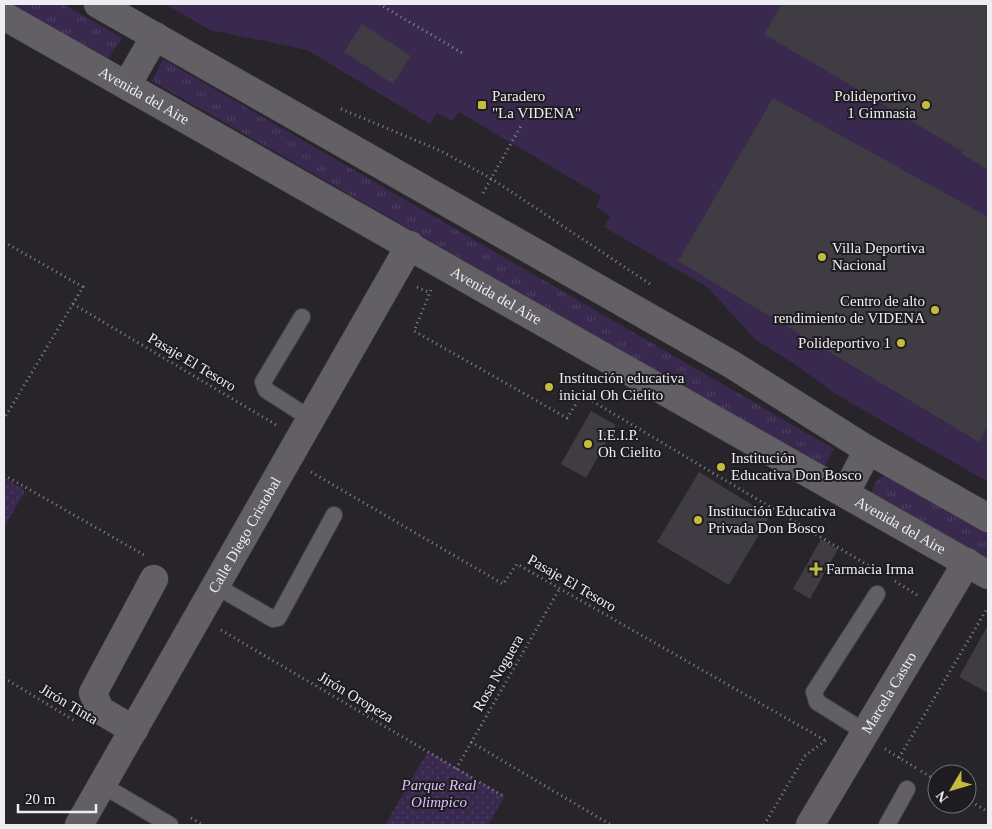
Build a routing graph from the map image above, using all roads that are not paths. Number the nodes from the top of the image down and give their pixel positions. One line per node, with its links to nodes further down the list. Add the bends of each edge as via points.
1 (98, 4): 3 (main road)
2 (4, 16): 4 (main road, Avenida del Aire)
3 (155, 36): 4 (main road); 8 (main road, via 731,364)
4 (127, 84): 5 (main road, Avenida del Aire)
5 (410, 245): 7 (main road, Calle Diego Cristobal); 9 (main road, Avenida del Aire)
6 (302, 317): 7 (lane, via 263,382)
7 (300, 439): 14 (main road, Calle Diego Cristobal)
8 (868, 450): 9 (main road); 11 (main road)
9 (846, 492): 12 (main road, Avenida del Aire)
10 (334, 515): 14 (lane, via 278,618 272,619)
11 (988, 518)
12 (978, 568): 17 (main road, Marcela Castro, via 948,590)
13 (152, 569): 16 (main road, via 93,693 100,710)
14 (216, 586): 16 (main road, Calle Diego Cristobal)
15 (877, 594): 17 (lane, via 814,692 817,702)
16 (134, 730): 18 (main road, Calle Diego Cristobal)
17 (860, 742): 22 (main road, Marcela Castro)
18 (102, 785): 20 (main road, Calle Diego Cristobal); 21 (lane)
19 (907, 789): 23 (lane)
20 (79, 825)
21 (170, 825)
22 (810, 825)
23 (887, 825)

